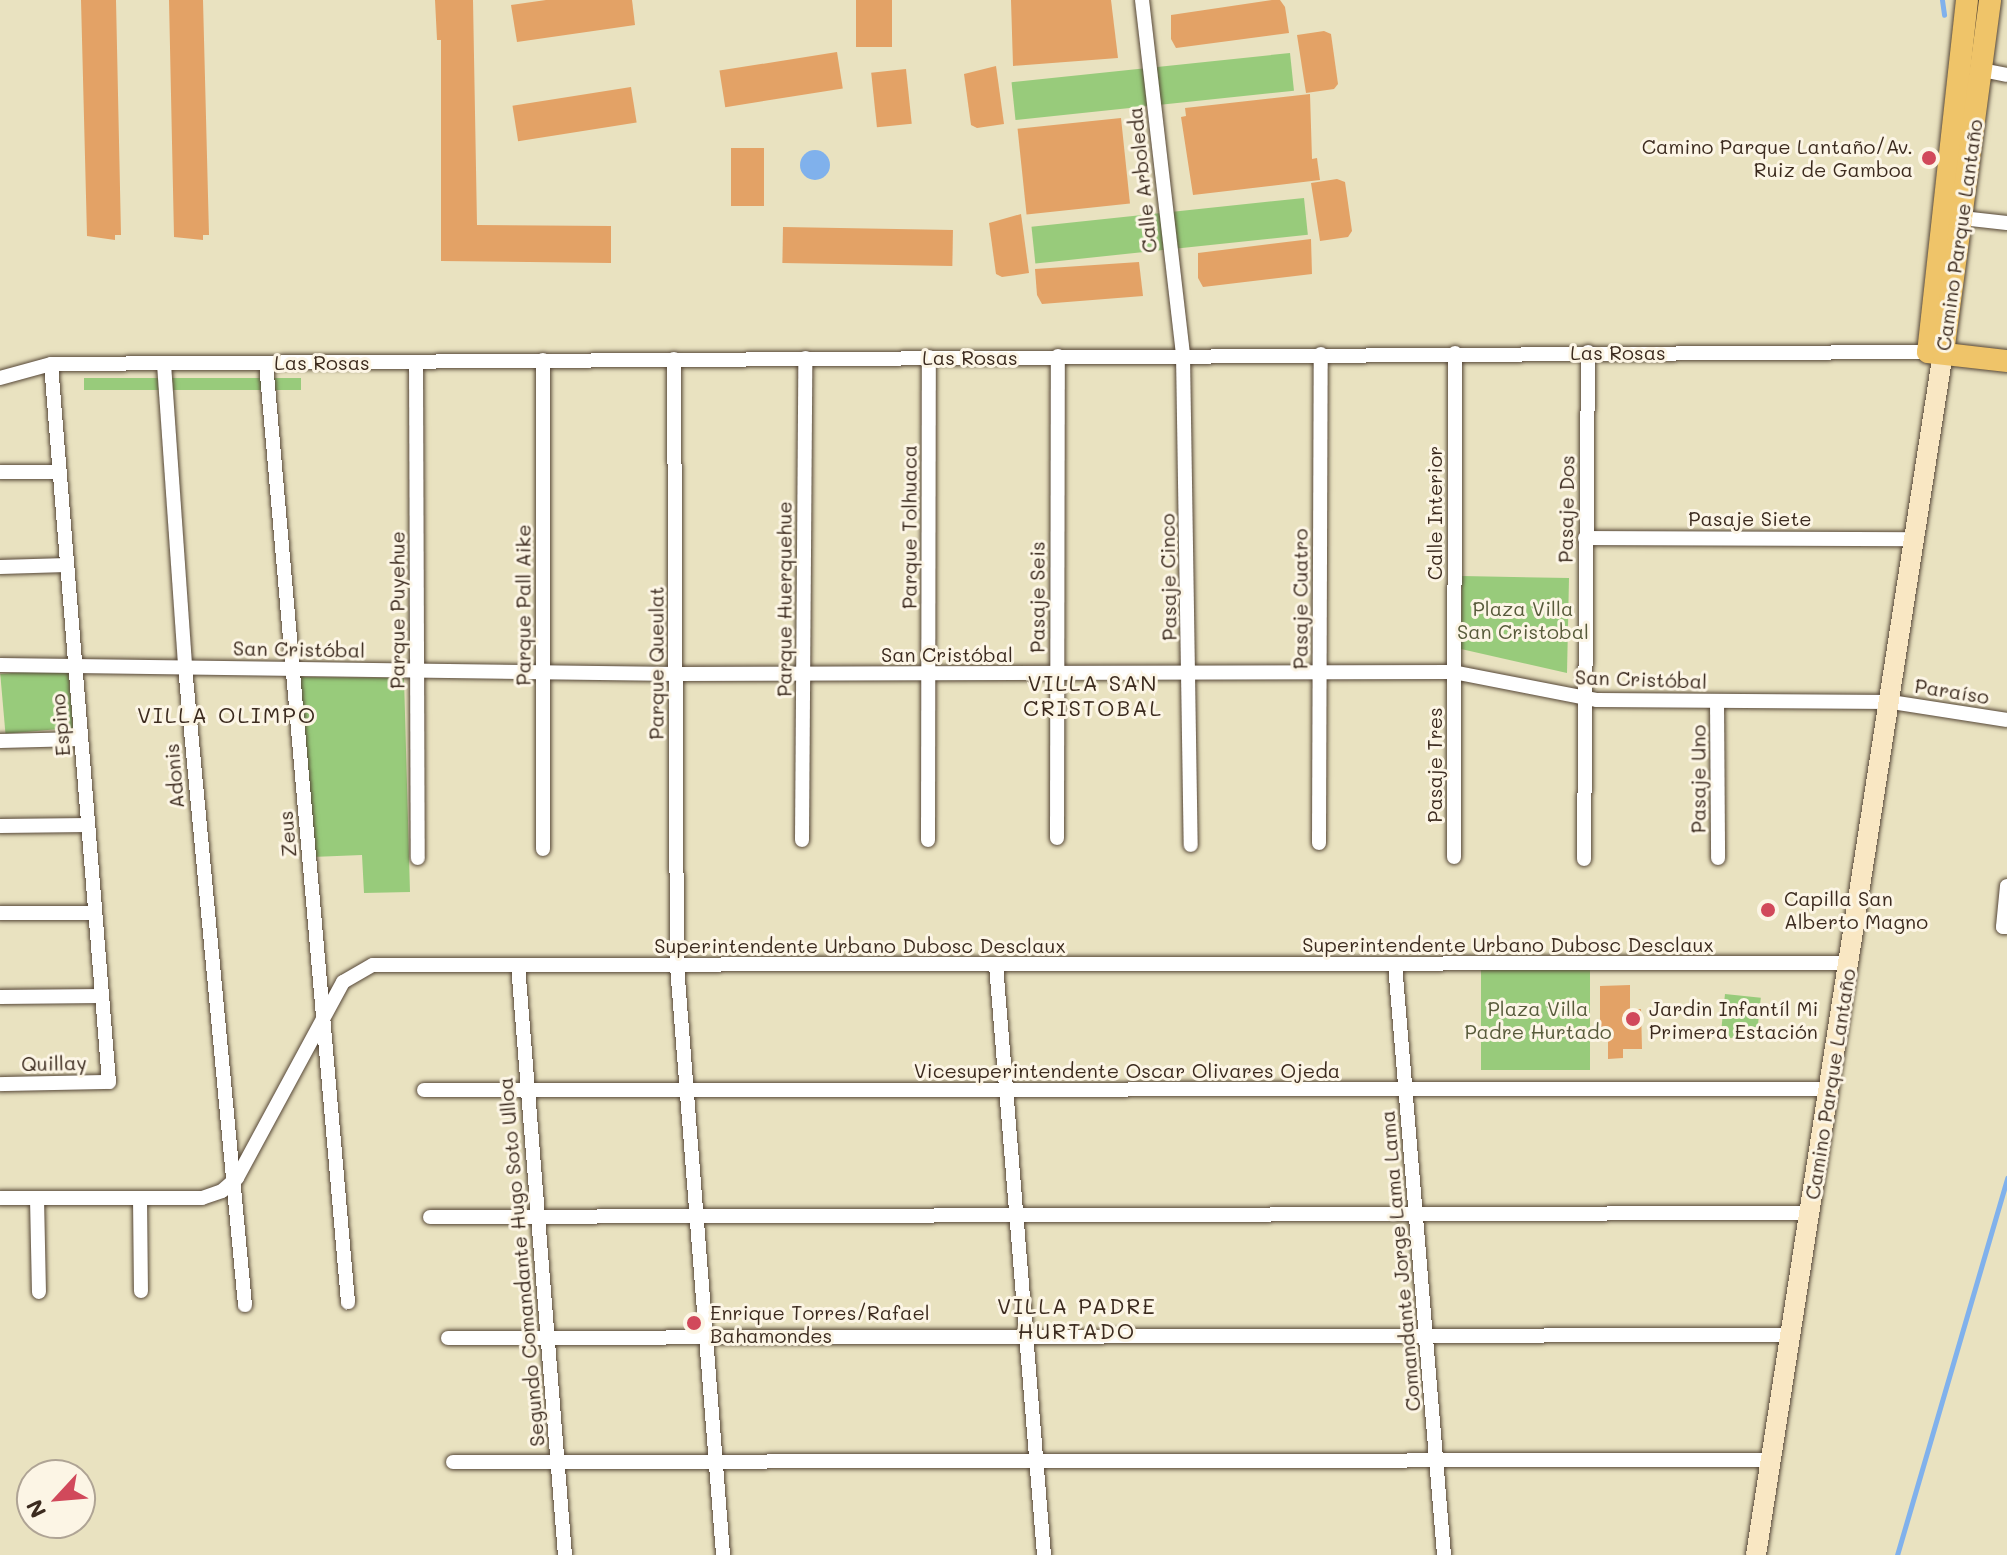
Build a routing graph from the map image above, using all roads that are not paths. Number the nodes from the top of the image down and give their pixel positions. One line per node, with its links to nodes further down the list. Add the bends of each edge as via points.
1 (1142, 0): 12 (street, Calle Arboleda)
2 (1967, 0): 10 (main road, Camino Parque Lantaño, via 1929,306)
3 (1990, 0): 4 (main road, Camino Parque Lantaño)
4 (1982, 70): 5 (street); 6 (main road, Camino Parque Lantaño)
5 (2007, 75)
6 (1962, 218): 7 (street); 10 (main road, Camino Parque Lantaño)
7 (2007, 223)
8 (1588, 352): 9 (street, Las Rosas); 10 (street, Las Rosas); 26 (street, Pasaje Dos)
9 (1455, 353): 11 (street, Las Rosas); 37 (street, Calle Interior)
10 (1935, 353): 18 (main road); 27 (main road, Camino Parque Lantaño)
11 (1321, 354): 12 (street, Las Rosas); 36 (street, Pasaje Cuatro)
12 (1183, 355): 13 (street, Las Rosas); 40 (street, Pasaje Cinco)
13 (1058, 356): 14 (street, Las Rosas); 39 (street, Pasaje Seis)
14 (929, 357): 15 (street, Las Rosas); 38 (street, Parque Tolhuaca)
15 (805, 358): 16 (street, Las Rosas); 42 (street, Parque Huerquehue)
16 (674, 359): 17 (street, Las Rosas); 41 (street, Parque Queulat)
17 (543, 360): 19 (street, Las Rosas); 35 (street, Parque Pall Aike)
18 (2007, 361)
19 (416, 362): 20 (street, Las Rosas); 34 (street, Parque Puyehue)
20 (266, 363): 22 (street, Las Rosas); 33 (street, Zeus)
21 (51, 364): 22 (street, Las Rosas); 23 (street, Las Rosas); 25 (street, Espino)
22 (164, 364): 32 (street, Adonis)
23 (0, 378)
24 (0, 472): 25 (street)
25 (59, 472): 28 (street, Espino)
26 (1585, 538): 27 (street, Pasaje Siete); 43 (street, Pasaje Dos)
27 (1915, 539): 45 (main road, Camino Parque Lantaño)
28 (67, 565): 29 (street); 30 (street, Espino)
29 (0, 567)
30 (75, 664): 31 (street, San Cristóbal); 32 (street, San Cristóbal); 47 (street, Espino)
31 (0, 665)
32 (185, 667): 33 (street, San Cristóbal); 81 (street, Adonis)
33 (292, 669): 34 (street, San Cristóbal); 72 (street, Zeus)
34 (417, 670): 35 (street, San Cristóbal); 58 (street, Parque Puyehue)
35 (543, 672): 41 (street, San Cristóbal); 56 (street, Parque Pall Aike)
36 (1320, 672): 37 (street, San Cristóbal); 40 (street, San Cristóbal); 54 (street, Pasaje Cuatro)
37 (1453, 672): 43 (street, San Cristóbal); 57 (street, Pasaje Tres)
38 (929, 673): 39 (street, San Cristóbal); 42 (street, San Cristóbal); 53 (street, Parque Tolhuaca)
39 (1057, 673): 40 (street, San Cristóbal); 51 (street, Pasaje Seis)
40 (1190, 673): 55 (street, Pasaje Cinco)
41 (676, 674): 42 (street, San Cristóbal); 69 (street, Parque Queulat)
42 (803, 674): 52 (street, Parque Huerquehue)
43 (1585, 699): 44 (street, San Cristóbal); 60 (street, Pasaje Dos)
44 (1717, 701): 45 (street, San Cristóbal); 59 (street, Pasaje Uno)
45 (1891, 702): 46 (street, Paraíso); 65 (main road, Camino Parque Lantaño)
46 (2007, 720)
47 (81, 739): 48 (street); 49 (street, Espino)
48 (0, 741)
49 (88, 825): 50 (street); 63 (street, Espino)
50 (0, 826)
51 (1057, 838)
52 (802, 840)
53 (928, 840)
54 (1319, 843)
55 (1191, 845)
56 (543, 849)
57 (1454, 857)
58 (418, 858)
59 (1718, 858)
60 (1584, 859)
61 (2007, 886): 64 (street)
62 (0, 913): 63 (street)
63 (95, 913): 70 (street, Espino)
64 (2005, 927)
65 (1849, 963): 66 (street, Superintendente Urbano Dubosc Desclaux); 75 (main road, Camino Parque Lantaño)
66 (1395, 964): 68 (street, Superintendente Urbano Dubosc Desclaux); 80 (street, Comandante Jorge Lama Lama)
67 (518, 965): 69 (street, Superintendente Urbano Dubosc Desclaux); 72 (street, Superintendente Urbano Dubosc Desclaux, via 366,966 343,982); 77 (street, Segundo Comandante Hugo Soto Ulloa)
68 (996, 965): 69 (street, Superintendente Urbano Dubosc Desclaux); 79 (street)
69 (677, 966): 78 (street, Parque Queulat)
70 (102, 996): 71 (street); 73 (street, Espino)
71 (0, 997)
72 (323, 1017): 81 (street, Superintendente Urbano Dubosc Desclaux); 93 (street, Zeus)
73 (109, 1082): 74 (street, Quillay)
74 (0, 1084)
75 (1830, 1089): 80 (street, Vicesuperintendente Oscar Olivares Ojeda); 85 (main road, Camino Parque Lantaño)
76 (424, 1090): 77 (street, Vicesuperintendente Oscar Olivares Ojeda)
77 (528, 1090): 78 (street, Vicesuperintendente Oscar Olivares Ojeda); 89 (street, Segundo Comandante Hugo Soto Ulloa)
78 (687, 1090): 79 (street, Vicesuperintendente Oscar Olivares Ojeda); 90 (street, Parque Queulat)
79 (1006, 1090): 80 (street, Vicesuperintendente Oscar Olivares Ojeda); 87 (street)
80 (1406, 1090): 86 (street, Comandante Jorge Lama Lama)
81 (230, 1185): 84 (street, via 202,1198); 94 (street, Adonis)
82 (0, 1198): 83 (street)
83 (37, 1198): 84 (street); 92 (street)
84 (140, 1198): 91 (street)
85 (1810, 1213): 86 (street); 95 (main road, Camino Parque Lantaño)
86 (1416, 1214): 87 (street); 96 (street, Comandante Jorge Lama Lama)
87 (1016, 1215): 90 (street); 97 (street)
88 (430, 1217): 89 (street)
89 (538, 1217): 90 (street); 99 (street, Segundo Comandante Hugo Soto Ulloa)
90 (697, 1217): 100 (street, Parque Queulat)
91 (141, 1291)
92 (39, 1292)
93 (348, 1302)
94 (245, 1305)
95 (1791, 1335): 96 (street); 101 (main road, Camino Parque Lantaño)
96 (1426, 1336): 97 (street); 103 (street, Comandante Jorge Lama Lama)
97 (1026, 1337): 100 (street); 102 (street)
98 (448, 1338): 99 (street)
99 (547, 1338): 100 (street); 105 (street, Segundo Comandante Hugo Soto Ulloa)
100 (706, 1338): 106 (street, Parque Queulat)
101 (1771, 1460): 103 (street); 111 (main road, Camino Parque Lantaño)
102 (1036, 1461): 103 (street); 106 (street); 109 (street)
103 (1436, 1461): 110 (street, Comandante Jorge Lama Lama)
104 (453, 1462): 105 (street)
105 (557, 1462): 106 (street); 107 (street, Segundo Comandante Hugo Soto Ulloa)
106 (716, 1462): 108 (street, Parque Queulat)
107 (565, 1555)
108 (723, 1555)
109 (1044, 1555)
110 (1444, 1555)
111 (1756, 1555)

